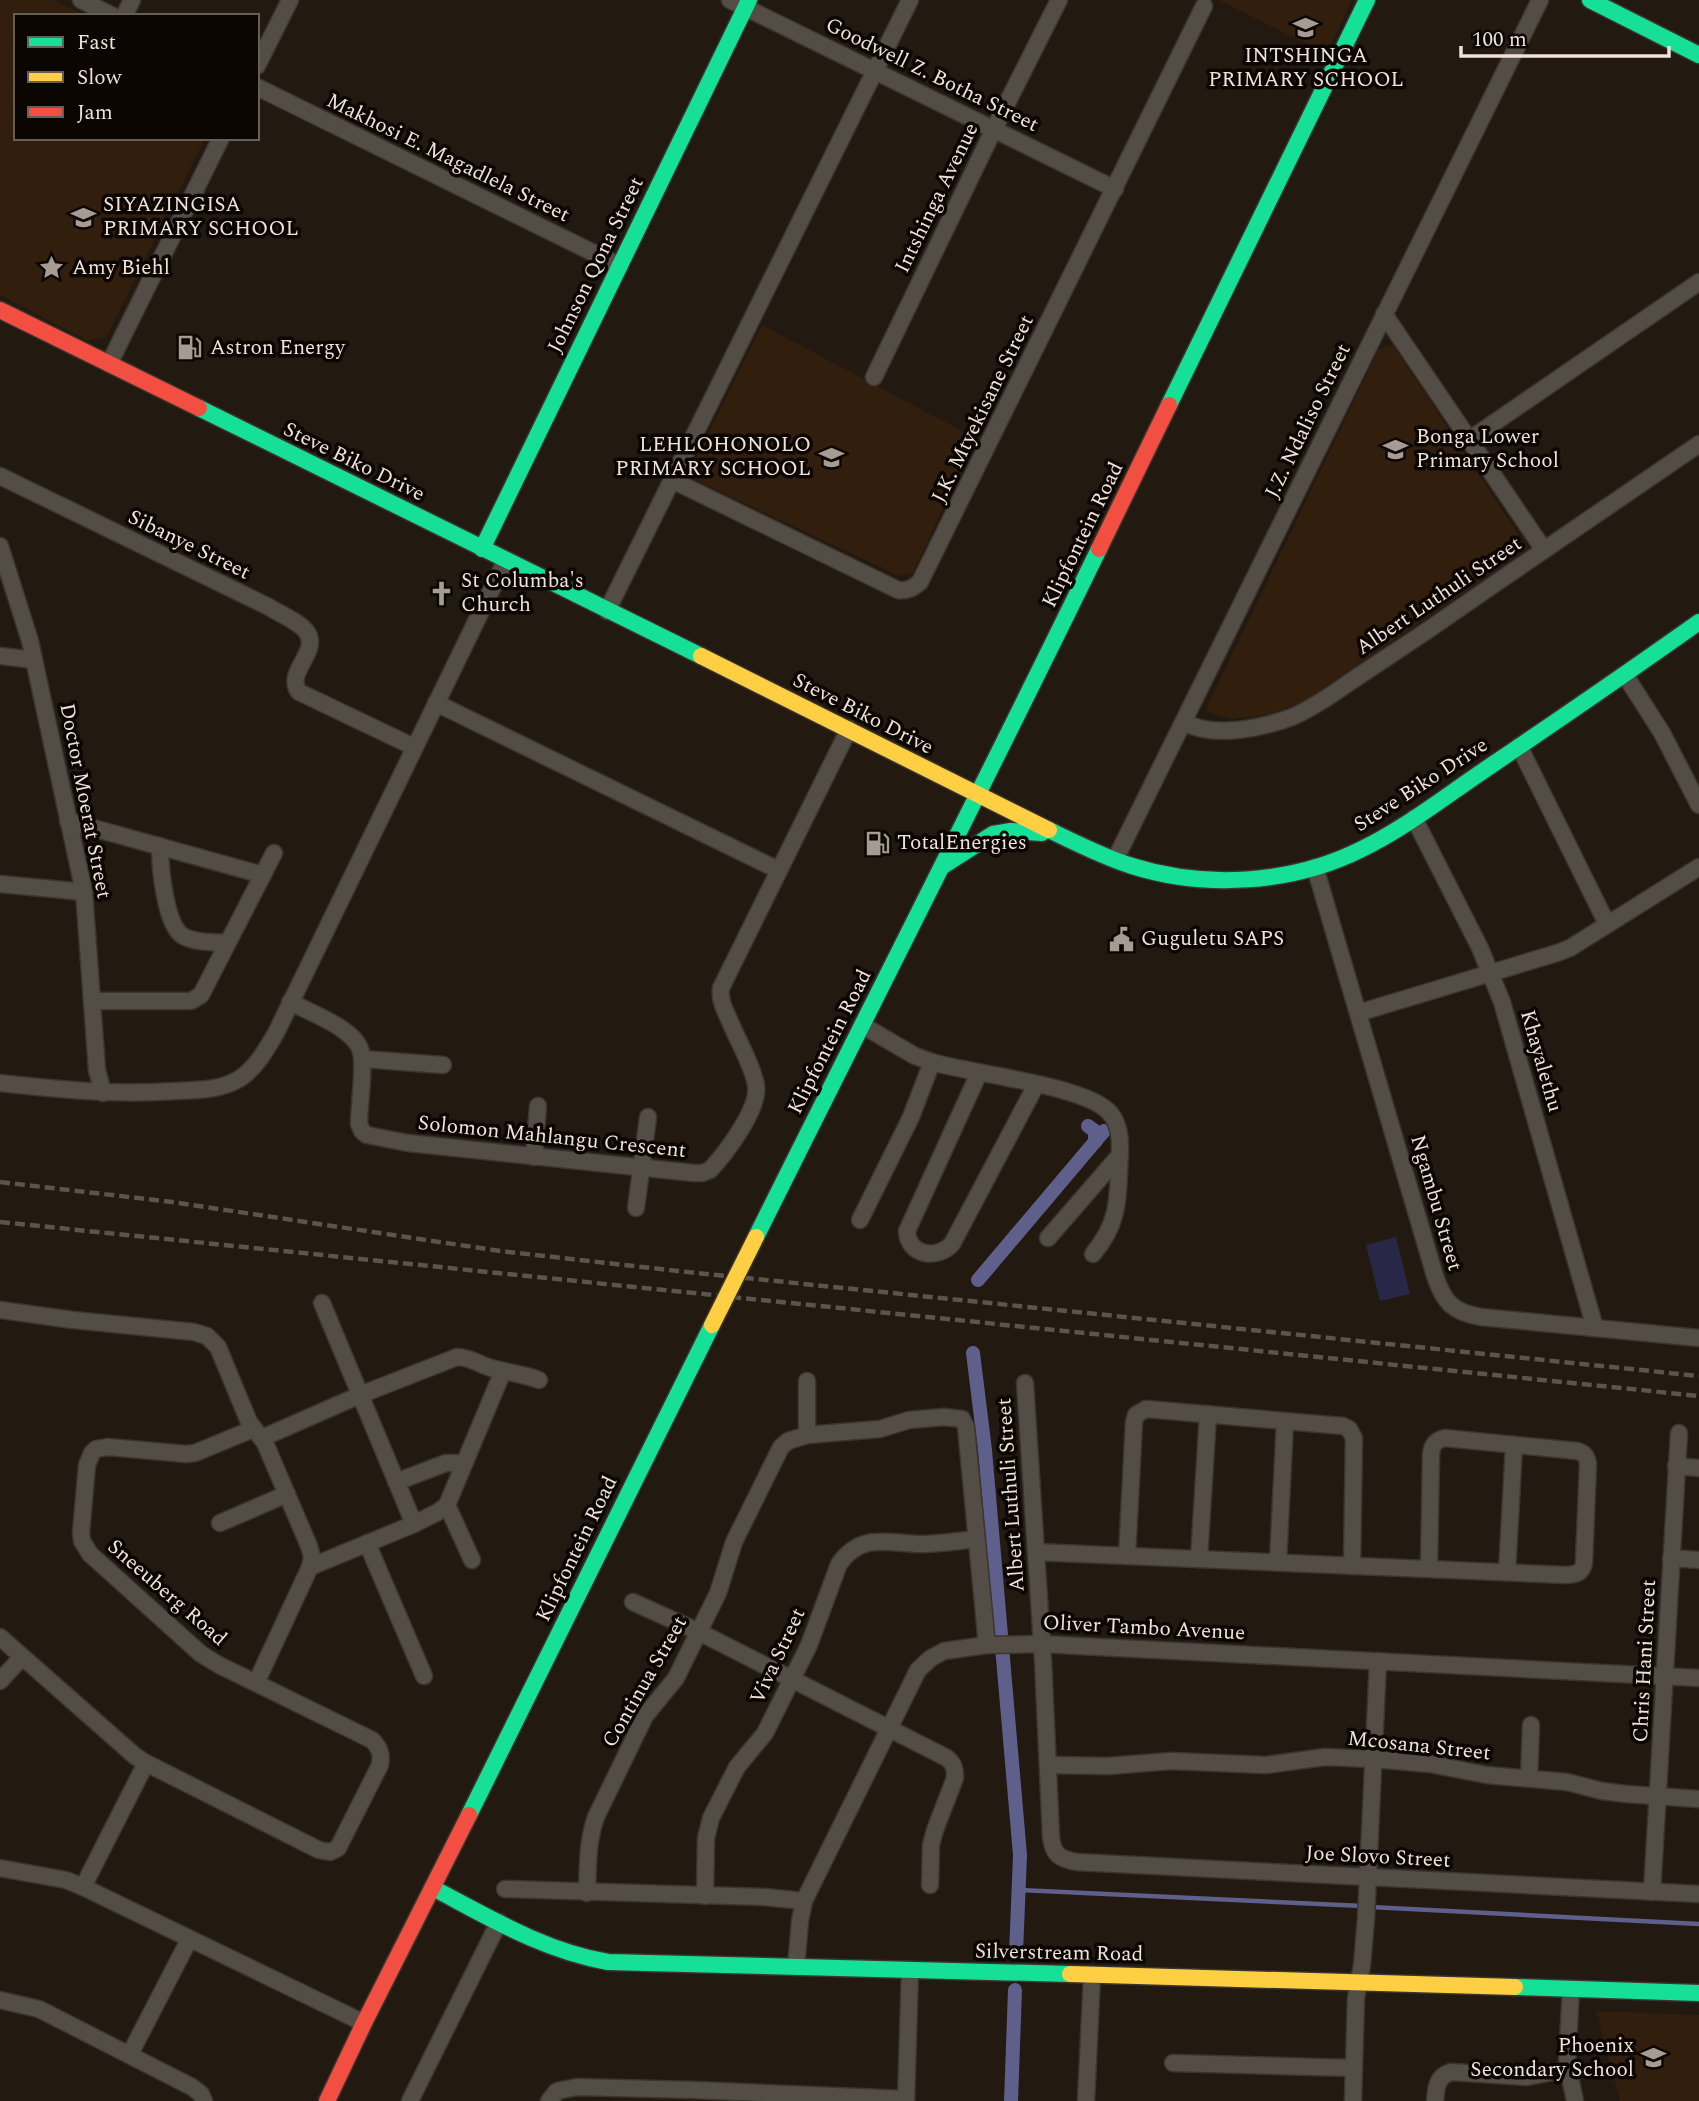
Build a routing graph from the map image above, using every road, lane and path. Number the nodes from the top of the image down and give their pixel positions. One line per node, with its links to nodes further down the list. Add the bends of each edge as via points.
1 (81, 0): 11 (street)
2 (290, 0): 13 (street)
3 (730, 0): 9 (street, Goodwell Z. Botha Street)
4 (910, 0): 14 (street)
5 (1059, 0): 16 (street, Intshinga Avenue)
6 (1367, 0): 43 (main road, Klipfontein Road)
7 (1540, 0): 22 (street, J.Z. Ndaliso Street)
8 (1590, 0): 12 (main road)
9 (747, 4): 14 (street, Goodwell Z. Botha Street); 19 (main road, Johnson Qona Street)
10 (1204, 6): 18 (street, J.K. Mtyekisane Street)
11 (109, 14)
12 (1699, 55)
13 (259, 62)
14 (875, 70): 16 (street, Goodwell Z. Botha Street); 28 (street)
15 (259, 88): 19 (street, Makhosi E. Magadlela Street)
16 (994, 129): 18 (street, Goodwell Z. Botha Street); 24 (street, Intshinga Avenue)
17 (221, 140): 23 (street)
18 (1115, 189): 28 (street, J.K. Mtyekisane Street, via 920,582 913,588 898,590)
19 (620, 266): 30 (main road, Johnson Qona Street)
20 (1699, 282): 25 (street)
21 (0, 310): 23 (main road, Steve Biko Drive)
22 (1384, 314): 25 (street); 39 (street, J.Z. Ndaliso Street)
23 (109, 365): 30 (main road, Steve Biko Drive)
24 (874, 377)
25 (1469, 440): 31 (street)
26 (1699, 444): 31 (street, Albert Luthuli Street)
27 (0, 476): 42 (street, Sibanye Street, via 300,625 310,644 295,677 296,689)
28 (672, 480): 33 (street)
29 (0, 546): 36 (street, Doctor Moerat Street)
30 (482, 549): 32 (main road, Steve Biko Drive)
31 (1544, 550): 39 (street, Albert Luthuli Street, via 1295,716 1243,729 1194,728)
32 (503, 568): 33 (main road, Steve Biko Drive); 38 (street)
33 (607, 611): 40 (main road, Steve Biko Drive)
34 (1699, 622): 37 (main road, Steve Biko Drive)
35 (0, 656): 36 (street)
36 (34, 660): 46 (street, Doctor Moerat Street)
37 (1625, 675): 41 (main road, Steve Biko Drive); 44 (street)
38 (436, 703): 42 (street); 54 (street)
39 (1184, 722): 50 (street, J.Z. Ndaliso Street)
40 (849, 729): 43 (main road, Steve Biko Drive); 54 (street, Solomon Mahlangu Crescent)
41 (1519, 746): 45 (main road, Steve Biko Drive); 58 (street)
42 (414, 747): 62 (street)
43 (978, 796): 47 (main road, Steve Biko Drive); 51 (main road, Klipfontein Road)
44 (1699, 804)
45 (1414, 818): 52 (main road, Steve Biko Drive, via 1341,859); 60 (street, Khayalethu)
46 (68, 821): 48 (street); 57 (street, Doctor Moerat Street)
47 (1056, 834): 50 (main road, Steve Biko Drive); 51 (main road, via 1001,832)
48 (160, 846): 55 (street); 59 (street, via 176,930 190,939)
49 (274, 853): 55 (street)
50 (1115, 860): 52 (main road, Steve Biko Drive, via 1160,874 1239,881)
51 (943, 867): 64 (main road, Klipfontein Road)
52 (1315, 867): 63 (street, Ngambu Street)
53 (1699, 867): 58 (street)
54 (778, 870): 78 (street, Solomon Mahlangu Crescent, via 720,994 756,1084 750,1114 710,1170)
55 (263, 875): 59 (street)
56 (0, 884): 57 (street)
57 (84, 892): 61 (street, Doctor Moerat Street)
58 (1607, 924): 60 (street, via 1570,948)
59 (227, 943): 61 (street, via 205,990 191,1001)
60 (1492, 974): 63 (street); 85 (street, Khayalethu)
61 (92, 1001): 68 (street, Doctor Moerat Street)
62 (290, 1002): 65 (street, via 352,1036); 73 (street, via 264,1054 237,1081 209,1089)
63 (1358, 1013): 85 (street, Ngambu Street, via 1445,1299 1466,1315)
64 (862, 1025): 66 (street); 145 (main road, Klipfontein Road, bridge)
65 (362, 1059): 67 (street); 77 (street, Solomon Mahlangu Crescent, via 359,1124 367,1135)
66 (932, 1062): 69 (street); 80 (street)
67 (443, 1065)
68 (97, 1070): 72 (street, via 88,1082); 73 (street, Doctor Moerat Street)
69 (979, 1073): 71 (street); 71 (street, via 907,1231 915,1250 940,1253 952,1244)
70 (0, 1083): 72 (street)
71 (1036, 1085): 76 (street, via 1104,1108 1117,1125)
72 (59, 1090): 73 (street)
73 (103, 1093)
74 (538, 1106): 77 (street)
75 (648, 1117): 78 (street)
76 (1120, 1155): 81 (street); 82 (street, via 1111,1229)
77 (534, 1157): 78 (street, Solomon Mahlangu Crescent)
78 (641, 1168): 79 (street)
79 (636, 1208)
80 (860, 1220)
81 (1048, 1238)
82 (1093, 1254)
83 (322, 1303): 91 (street)
84 (0, 1310): 95 (street, via 207,1336 218,1347)
85 (1595, 1328): 86 (street, Ngambu Street)
86 (1699, 1338)
87 (503, 1371): 88 (street); 91 (street, via 457,1357); 98 (street)
88 (539, 1380)
89 (807, 1381): 96 (street)
90 (1025, 1383): 108 (street, Albert Luthuli Street)
91 (360, 1395): 95 (street); 101 (street)
92 (1208, 1414): 93 (street); 109 (street, via 1146,1409 1136,1415); 111 (street)
93 (1285, 1421): 114 (street); 115 (street, via 1343,1426 1354,1438)
94 (1679, 1433): 99 (street, Chris Hani Street)
95 (258, 1434): 102 (street); 131 (street, Sneeuberg Road, via 186,1454 96,1449 87,1465 81,1533 90,1554 194,1648)
96 (807, 1435): 106 (street, Continua Street, via 880,1429 909,1420 962,1419); 120 (street, Continua Street, via 788,1441 776,1456 734,1542)
97 (1514, 1445): 117 (street, via 1436,1441 1431,1454); 118 (street); 118 (street, via 1577,1451 1587,1457 1583,1569 1567,1575)
98 (464, 1463): 101 (street, via 446,1463); 103 (street)
99 (1676, 1466): 100 (street); 110 (street, Chris Hani Street)
100 (1699, 1468)
101 (396, 1482): 105 (street)
102 (287, 1494): 104 (street); 116 (street, via 312,1551)
103 (447, 1504): 105 (street); 112 (street)
104 (220, 1523)
105 (414, 1524): 107 (street)
106 (976, 1539): 123 (street); 129 (street, Viva Street, via 864,1543 847,1552)
107 (366, 1543): 116 (street); 126 (street)
108 (1036, 1552): 109 (street); 122 (street, Albert Luthuli Street)
109 (1127, 1556): 111 (street)
110 (1671, 1558): 113 (street); 127 (street, Chris Hani Street)
111 (1199, 1559): 114 (street)
112 (472, 1560)
113 (1699, 1560)
114 (1278, 1562): 115 (street)
115 (1352, 1566): 117 (street)
116 (310, 1567): 131 (street)
117 (1429, 1569): 118 (street)
118 (1507, 1573)
119 (633, 1601): 120 (street)
120 (699, 1633): 129 (street); 148 (street, Continua Street, via 676,1678 645,1716 596,1817)
121 (0, 1637): 124 (street, Sneeuberg Road)
122 (1041, 1644): 123 (street, Oliver Tambo Avenue); 125 (street, Oliver Tambo Avenue); 136 (street, Albert Luthuli Street)
123 (990, 1645): 133 (street, Oliver Tambo Avenue, via 944,1651 924,1663)
124 (22, 1657): 130 (street); 135 (street, Sneeuberg Road)
125 (1378, 1661): 127 (street, Oliver Tambo Avenue); 134 (street)
126 (424, 1676)
127 (1665, 1676): 128 (street, Oliver Tambo Avenue); 138 (street, Chris Hani Street)
128 (1699, 1678)
129 (791, 1679): 133 (street); 150 (street, Viva Street, via 765,1733 737,1767 712,1818 706,1838)
130 (0, 1681)
131 (256, 1683): 135 (street, Sneeuberg Road, via 372,1740 381,1751 380,1765 338,1848 319,1850)
132 (1531, 1725): 137 (street)
133 (888, 1729): 143 (street, via 947,1758 955,1769 931,1845); 151 (street, Oliver Tambo Avenue)
134 (1373, 1759): 136 (street, Mcosana Street, via 1325,1757 1266,1765 1171,1761); 137 (street, Mcosana Street); 142 (street)
135 (146, 1763): 144 (street)
136 (1048, 1765): 140 (street, Albert Luthuli Street)
137 (1529, 1778): 138 (street, Mcosana Street)
138 (1658, 1797): 139 (street, Mcosana Street); 147 (street, Chris Hani Street)
139 (1699, 1799)
140 (1056, 1855): 142 (street, Joe Slovo Street, via 1077,1862)
141 (0, 1868): 144 (street)
142 (1368, 1877): 147 (street, Joe Slovo Street); 157 (street)
143 (930, 1885)
144 (83, 1887): 153 (street)
145 (433, 1888): 152 (main road, Silverstream Road); 161 (main road, Klipfontein Road)
146 (505, 1889): 148 (street)
147 (1652, 1892): 149 (street, Joe Slovo Street)
148 (587, 1893): 150 (street)
149 (1699, 1894)
150 (705, 1895): 151 (street)
151 (804, 1901): 154 (street, Oliver Tambo Avenue)
152 (499, 1922): 154 (main road, Silverstream Road, via 591,1960); 169 (street)
153 (189, 1940): 161 (street); 162 (street)
154 (796, 1967): 155 (main road, Silverstream Road)
155 (910, 1970): 156 (main road, Silverstream Road); 166 (street)
156 (1092, 1975): 157 (main road, Silverstream Road); 171 (street)
157 (1359, 1982): 158 (main road, Silverstream Road); 164 (street)
158 (1571, 1989): 159 (main road, Silverstream Road); 165 (street)
159 (1699, 1993)
160 (0, 2000): 162 (street, via 39,2009)
161 (364, 2023): 168 (main road, Klipfontein Road)
162 (130, 2054): 167 (street, via 192,2087)
163 (1173, 2063): 164 (street)
164 (1354, 2068): 172 (street)
165 (1568, 2069): 173 (street, via 1527,2077 1451,2072 1437,2084); 174 (street)
166 (906, 2100): 170 (street, via 577,2087 558,2091)
167 (204, 2101)
168 (327, 2101)
169 (410, 2101)
170 (549, 2101)
171 (1086, 2101)
172 (1353, 2101)
173 (1435, 2101)
174 (1575, 2101)

